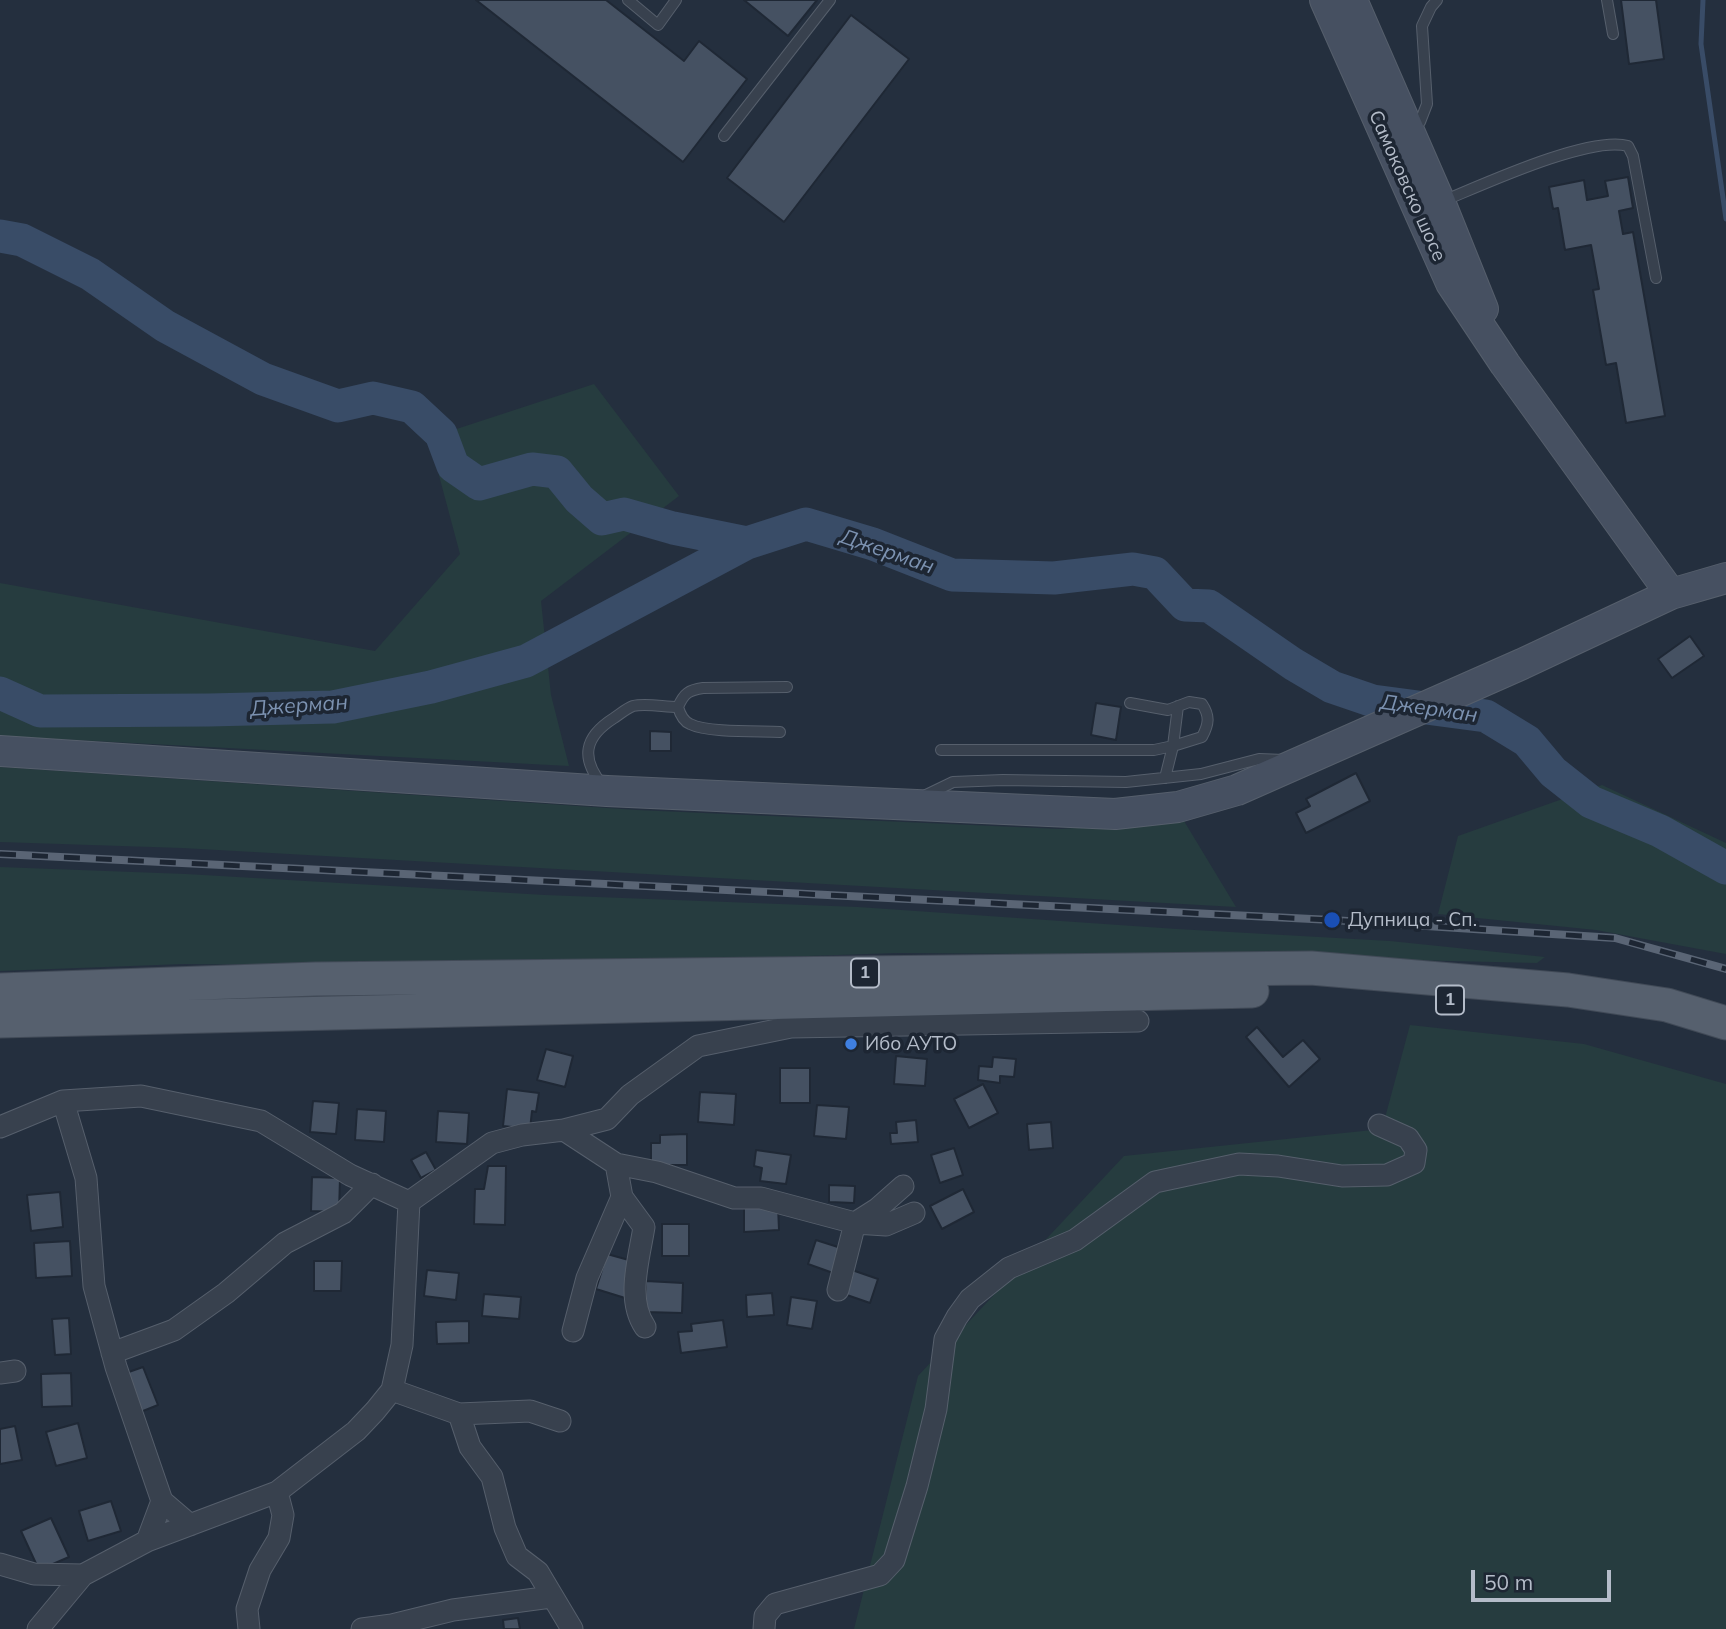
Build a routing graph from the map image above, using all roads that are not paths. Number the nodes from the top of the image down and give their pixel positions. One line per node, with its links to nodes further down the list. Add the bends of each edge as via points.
1 (628, 0): 2 (lane, via 658,25)
2 (676, 0)
3 (830, 0): 10 (lane)
4 (1325, 0): 13 (main road, Самоковско шосе, via 1451,283)
5 (1352, 0): 9 (main road, Самоковско шосе)
6 (1437, 0): 9 (lane, via 1422,26 1425,115)
7 (1608, 0): 8 (lane)
8 (1614, 34)
9 (1408, 129): 11 (main road, Самоковско шосе)
10 (724, 136)
11 (1440, 202): 12 (lane, via 1547,159 1615,142 1628,146); 13 (main road, Самоковско шосе)
12 (1656, 278)
13 (1505, 365): 15 (main road, Самоковско шосе)
14 (1726, 578): 15 (main road)
15 (1671, 594): 24 (main road)
16 (787, 687): 19 (lane, via 691,689)
17 (1130, 703): 18 (lane, via 1168,710)
18 (1178, 706): 21 (lane); 21 (lane, via 1202,704 1209,714 1208,726 1202,737)
19 (678, 707): 20 (lane, via 688,724 702,728); 26 (lane, via 632,706 599,728 588,747 589,762)
20 (780, 732)
21 (1173, 746): 22 (lane, via 1154,750); 25 (lane)
22 (941, 750)
23 (0, 751): 26 (main road)
24 (1311, 759): 25 (lane, via 1259,759); 27 (main road, via 1237,790 1178,807 1115,814)
25 (1165, 778): 27 (lane, via 953,782)
26 (607, 791): 27 (main road)
27 (904, 806)
28 (0, 990): 31 (main road, 1, via 316,979 1311,968 1568,990 1667,1005)
29 (0, 1021): 32 (main road, 1, via 1325,989 1663,1021)
30 (1138, 1021): 36 (street, via 791,1027 698,1046 629,1095 607,1119)
31 (1726, 1023)
32 (1726, 1040)
33 (63, 1101): 35 (street); 38 (street, via 141,1096 261,1121); 49 (street, via 86,1178 94,1286)
34 (1379, 1125): 64 (street, via 1408,1138 1416,1150 1414,1163 1387,1175 1342,1176 1239,1164 1155,1182 1076,1240 1009,1268 970,1299 945,1339 936,1409 894,1560 880,1575 775,1604 765,1616)
35 (0, 1127)
36 (564, 1130): 37 (street); 41 (street, via 492,1143)
37 (616, 1164): 40 (street); 43 (street, via 657,1172 734,1198 761,1198)
38 (372, 1184): 41 (street); 49 (street, via 343,1213 285,1243 174,1330)
39 (903, 1186): 43 (street)
40 (622, 1197): 44 (street); 48 (street, via 587,1278)
41 (409, 1202): 50 (street, via 402,1345)
42 (914, 1213): 43 (street, via 886,1225)
43 (855, 1223): 46 (street)
44 (643, 1227): 45 (street); 47 (street, via 635,1297 636,1315)
45 (653, 1256)
46 (838, 1290)
47 (645, 1327)
48 (573, 1331)
49 (112, 1353): 54 (street)
50 (392, 1390): 51 (street); 53 (street, via 356,1431)
51 (459, 1414): 52 (street, via 530,1411); 59 (street, via 470,1447 492,1477 517,1556 538,1572)
52 (560, 1421)
53 (277, 1492): 55 (street); 61 (street, via 283,1515 279,1538 260,1570 247,1609)
54 (162, 1501): 55 (street); 56 (street)
55 (190, 1525): 56 (street)
56 (147, 1541): 58 (street)
57 (0, 1564): 58 (street, via 34,1574)
58 (83, 1574): 60 (street)
59 (551, 1597): 62 (street, via 453,1610); 63 (street)
60 (38, 1629)
61 (249, 1629)
62 (362, 1629)
63 (572, 1629)
64 (764, 1629)

